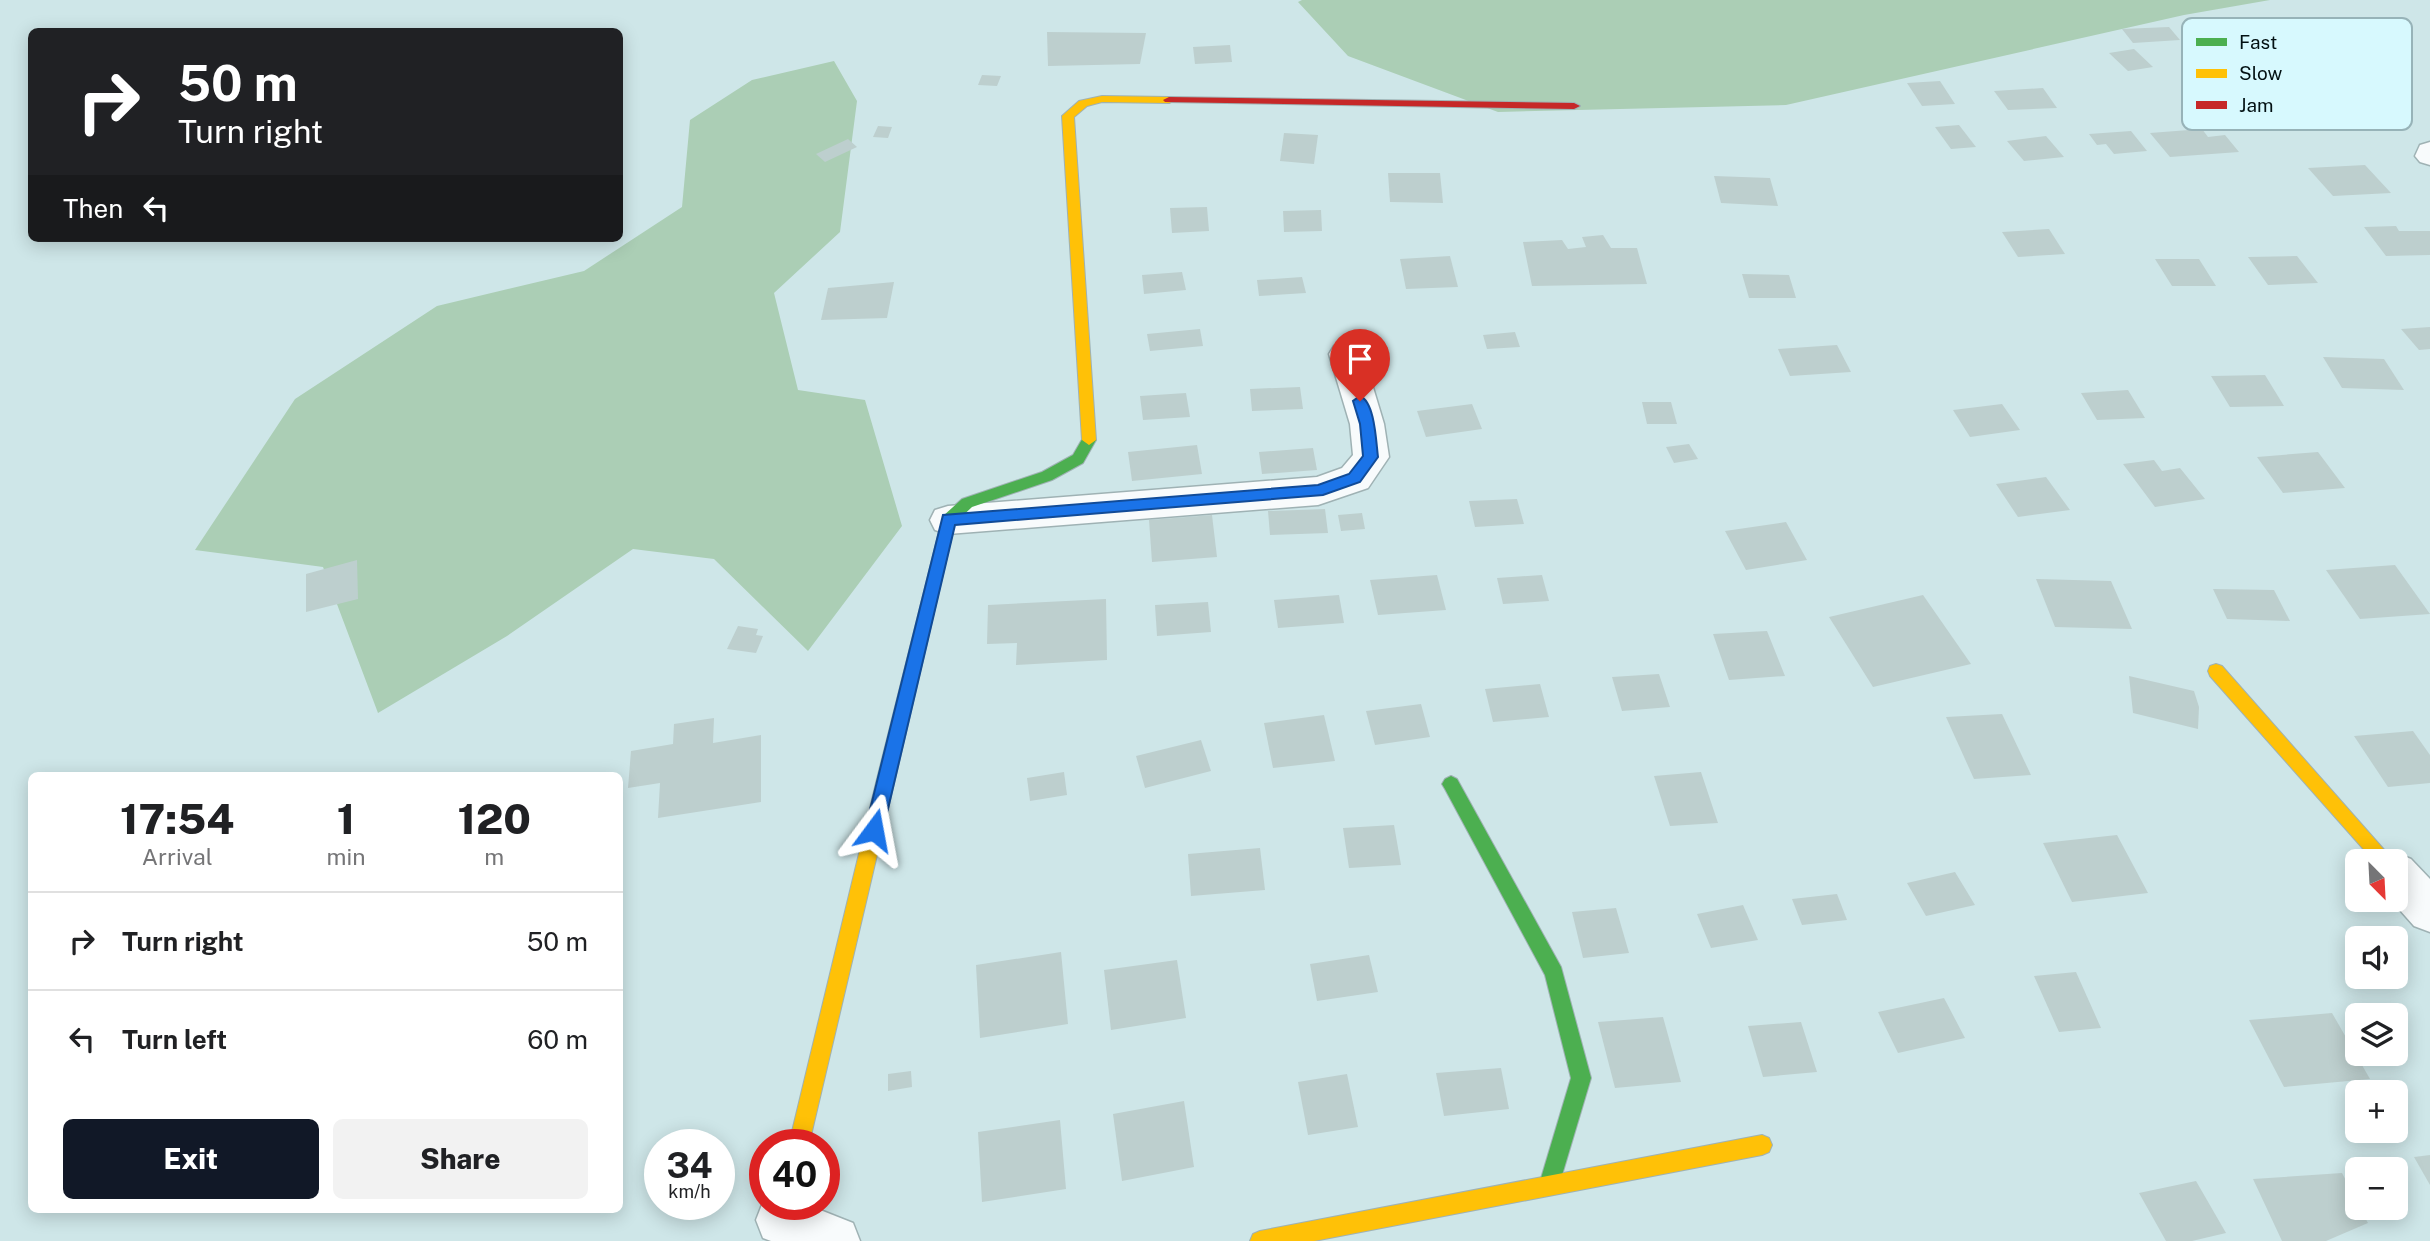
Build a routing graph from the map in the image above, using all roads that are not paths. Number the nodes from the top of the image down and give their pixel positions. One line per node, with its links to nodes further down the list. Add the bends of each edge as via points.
1 (1574, 106): 3 (street, via 1102,99 1083,103 1068,116 1090,438 1078,459 1047,476 967,503)
2 (1346, 354): 3 (street, via 1367,424 1371,457 1355,478 1318,491)
3 (948, 520): 9 (street)
4 (2217, 671): 6 (street)
5 (1451, 784): 11 (street, via 1554,974 1581,1078)
6 (2374, 849)
7 (2408, 886): 8 (street)
8 (2430, 911)
9 (803, 1129)
10 (1762, 1144): 11 (street)
11 (1549, 1185): 14 (street)
12 (779, 1222): 13 (street)
13 (835, 1241)
14 (1260, 1241)

